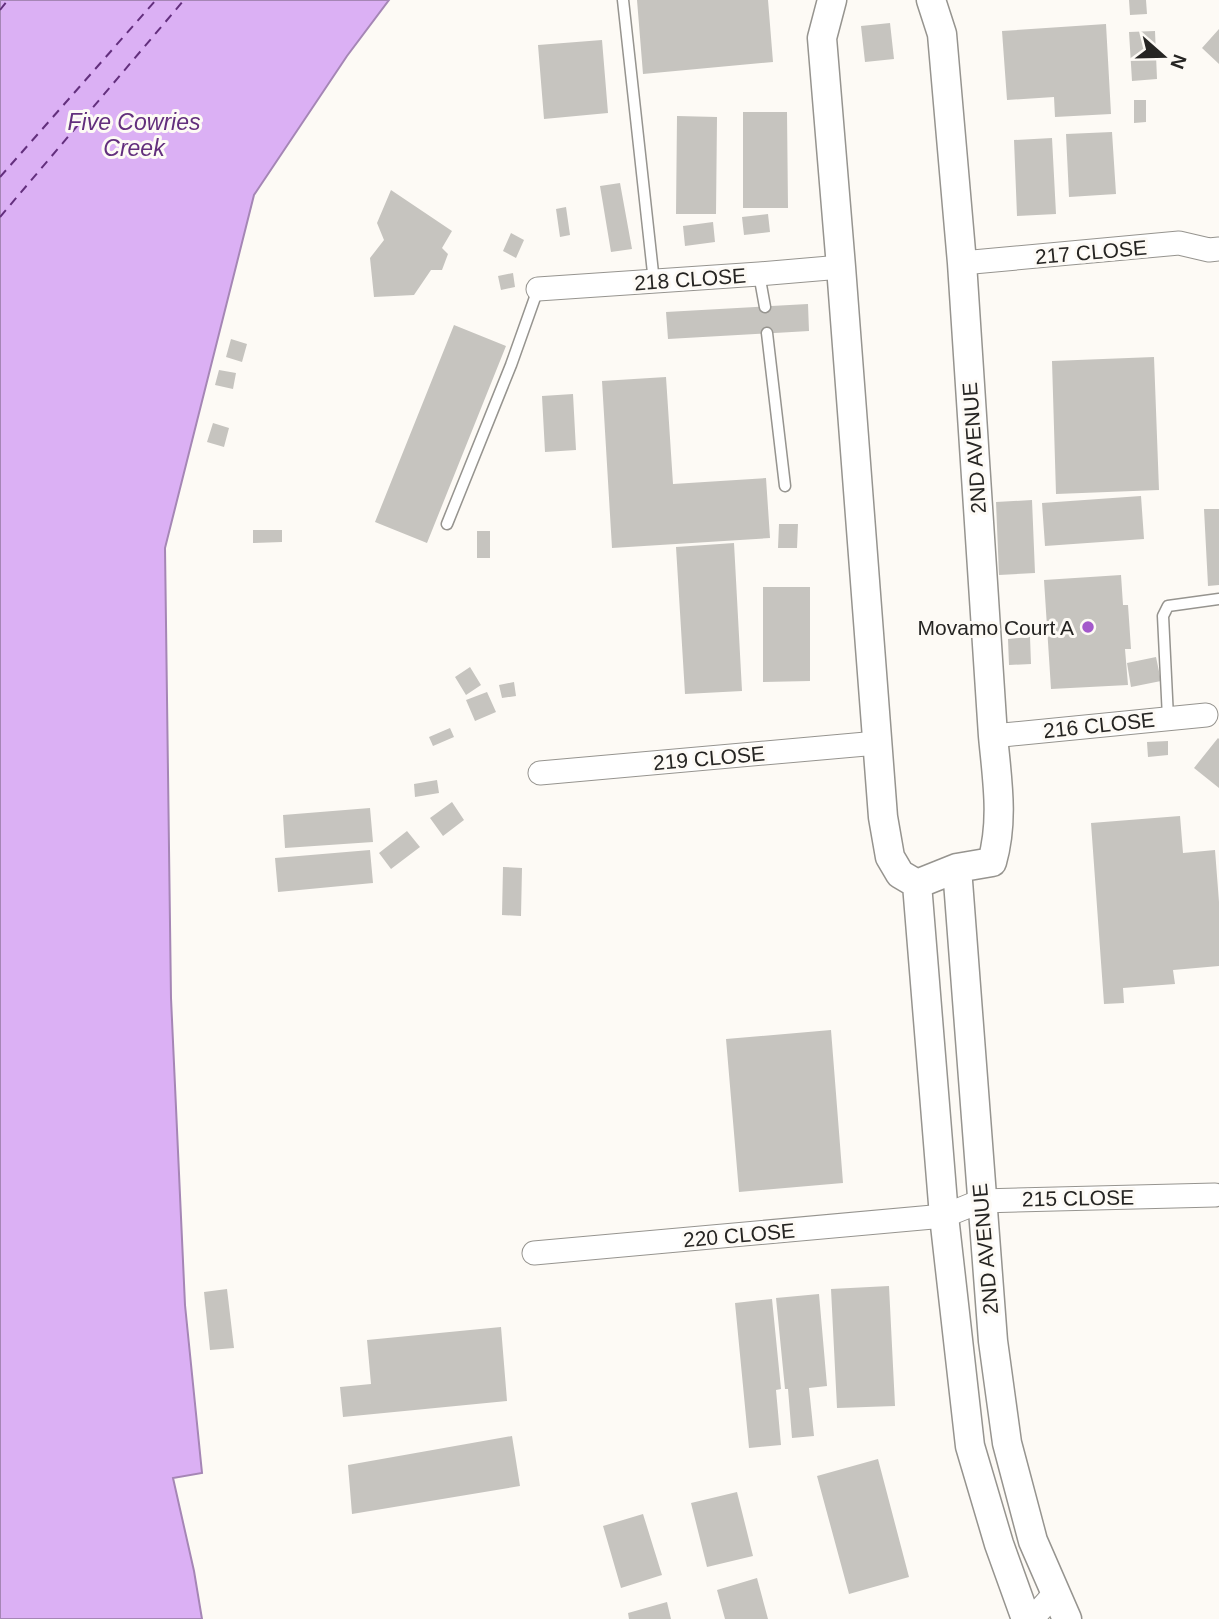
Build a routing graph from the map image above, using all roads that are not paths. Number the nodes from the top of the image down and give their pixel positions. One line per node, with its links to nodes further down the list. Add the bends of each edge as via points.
1 (623, 0): 8 (lane)
2 (832, 0): 6 (street, via 822,38)
3 (931, 0): 5 (street, 2ND AVENUE, via 942,34)
4 (1219, 249): 5 (street, 217 CLOSE, via 1179,243)
5 (962, 263): 17 (street, 2ND AVENUE)
6 (841, 267): 7 (street, 218 CLOSE); 18 (street)
7 (759, 274): 8 (street, 218 CLOSE); 10 (lane)
8 (654, 282): 9 (street, 218 CLOSE)
9 (538, 289): 13 (lane)
10 (765, 307)
11 (767, 333): 12 (lane)
12 (785, 486)
13 (447, 524)
14 (1219, 599): 16 (lane, via 1168,606 1163,616)
15 (1206, 715): 16 (street, 216 CLOSE)
16 (1168, 718): 17 (street, 216 CLOSE)
17 (993, 736): 20 (street, 2ND AVENUE, via 1000,807 998,842 992,862)
18 (877, 743): 19 (street, 219 CLOSE); 21 (street, via 890,857 900,874)
19 (540, 773)
20 (957, 868): 21 (street, 2ND AVENUE); 23 (street, 2ND AVENUE)
21 (917, 884): 24 (street, 2ND AVENUE)
22 (1215, 1195): 23 (street, 215 CLOSE)
23 (981, 1200): 24 (street, 215 CLOSE); 26 (street, 2ND AVENUE, via 1007,1443 1034,1541)
24 (944, 1216): 25 (street, 220 CLOSE); 27 (street, 2ND AVENUE, via 970,1446)
25 (534, 1253)
26 (1055, 1592): 28 (street); 29 (street, 2ND AVENUE)
27 (1026, 1619)
28 (1032, 1619)
29 (1067, 1619)

